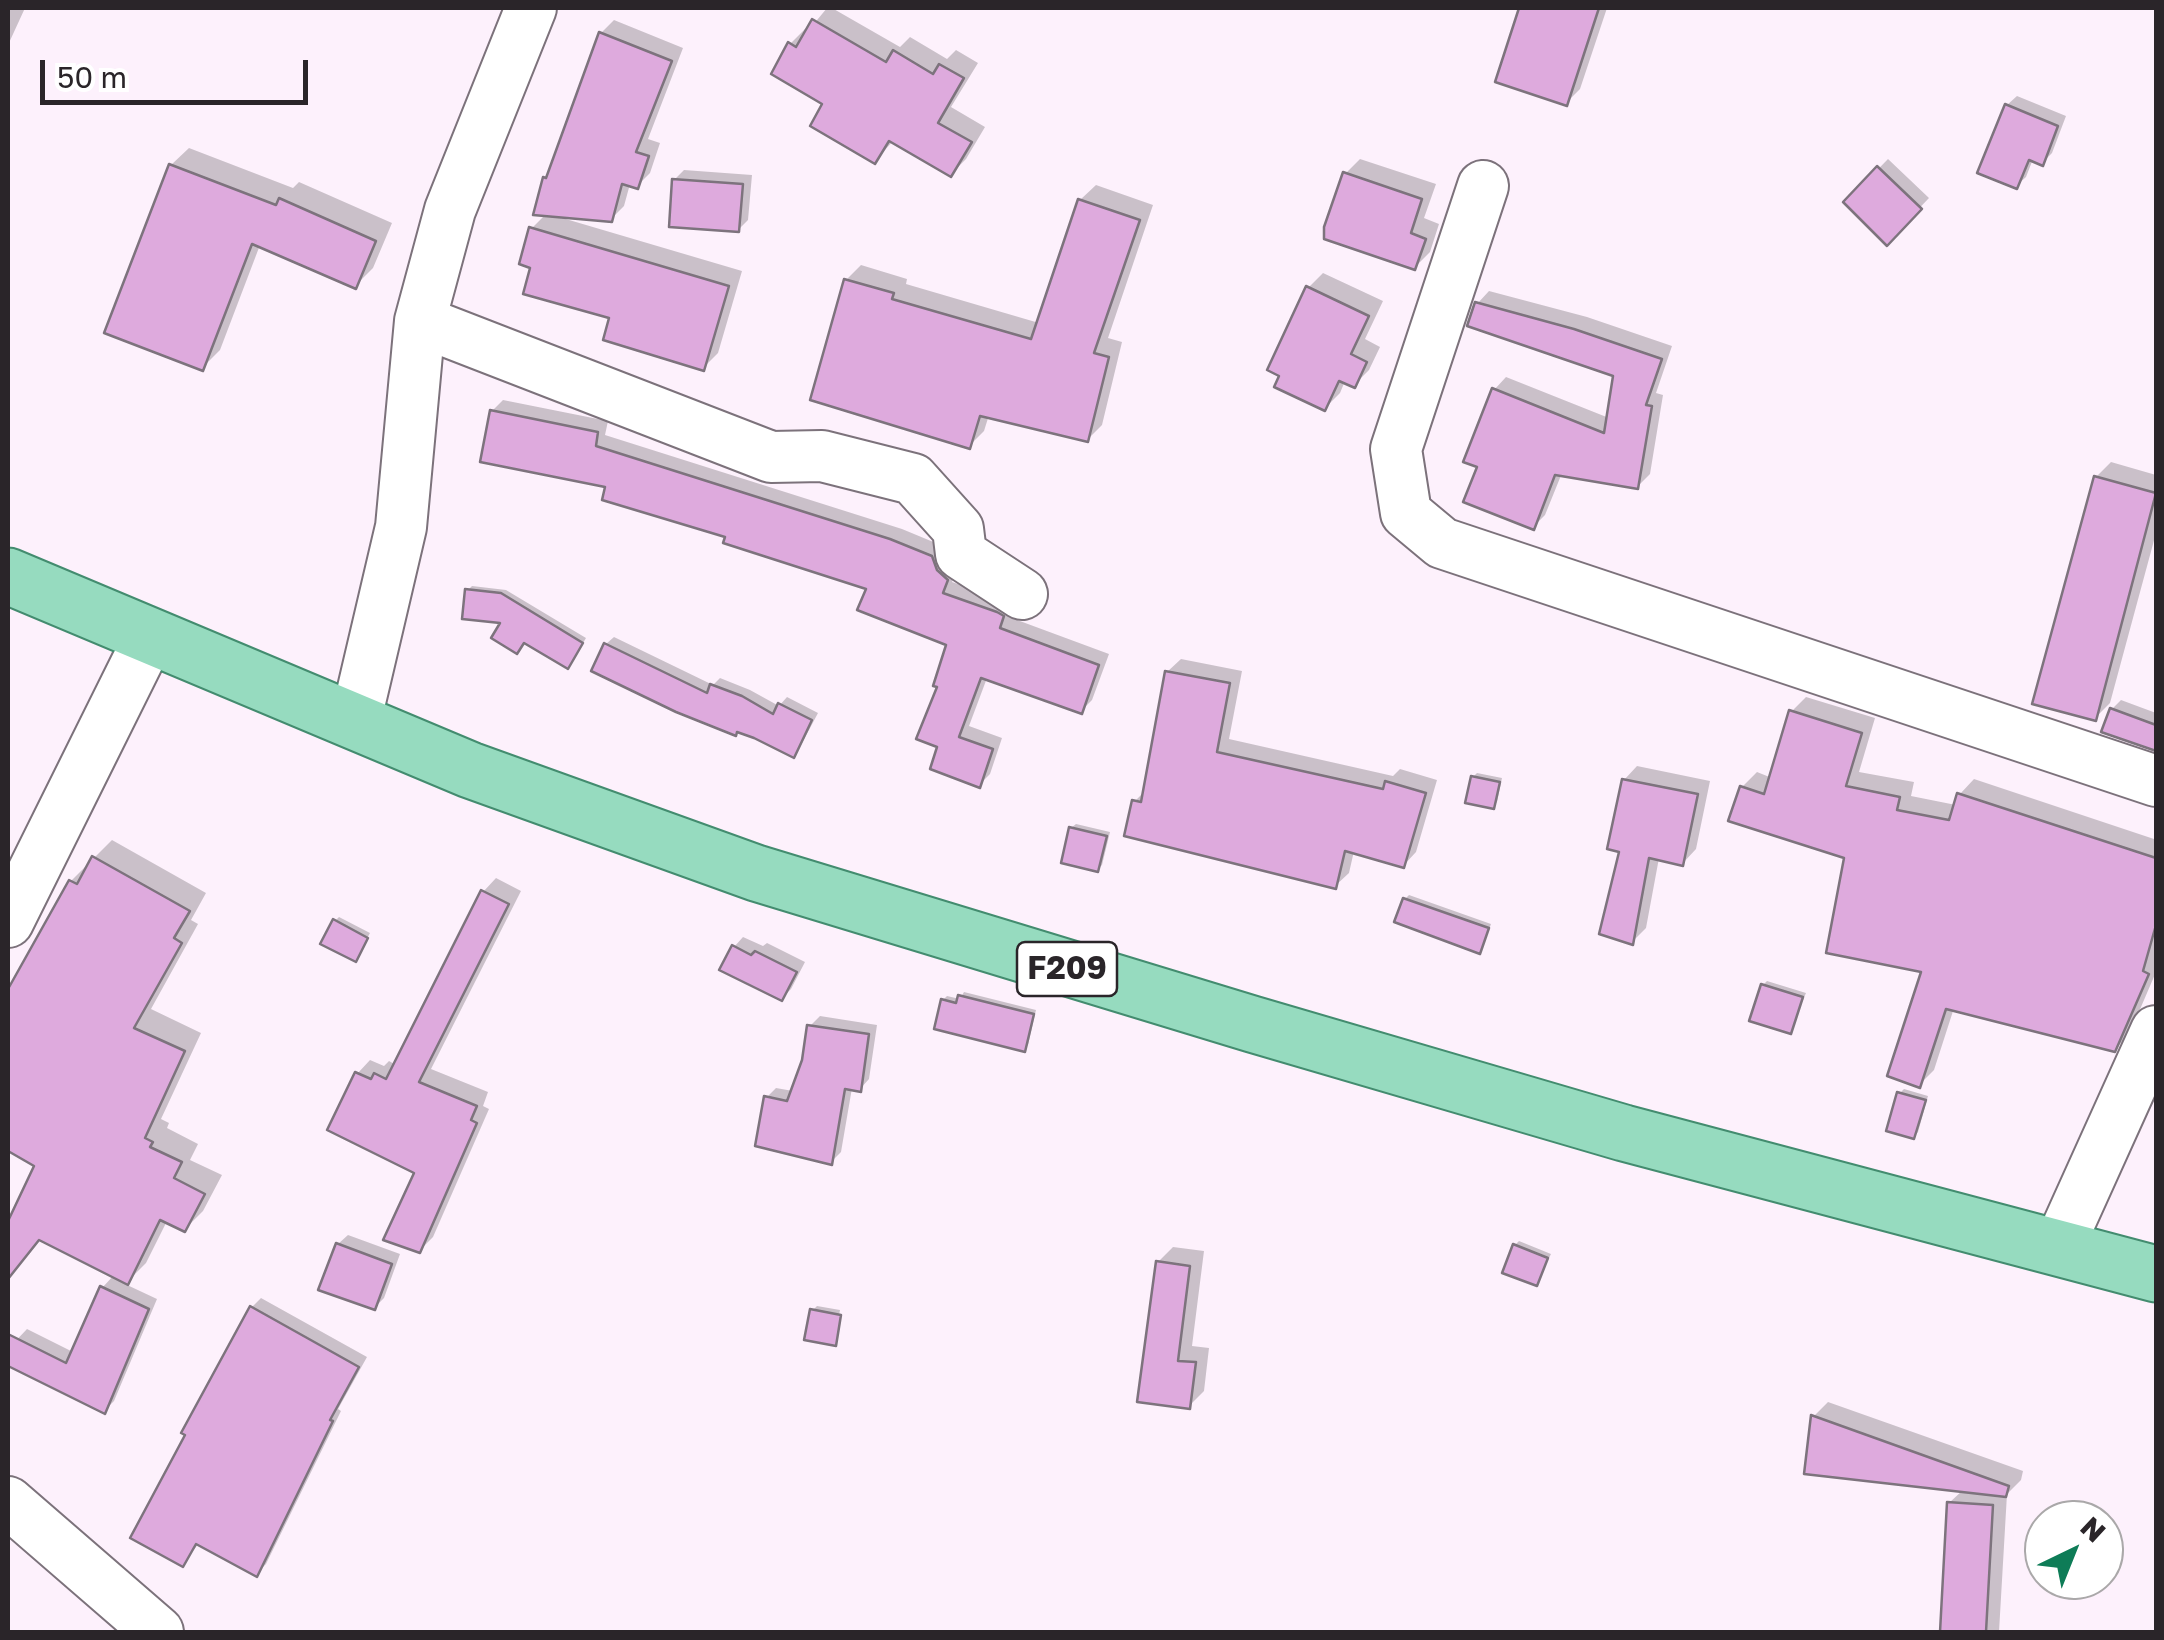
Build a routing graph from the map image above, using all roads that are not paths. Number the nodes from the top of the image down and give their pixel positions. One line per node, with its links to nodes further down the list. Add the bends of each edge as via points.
1 (531, 8): 3 (street, via 450,210)
2 (1482, 186): 8 (street, via 1396,449 1406,513 1442,543)
3 (420, 321): 5 (street, via 771,457 822,456 913,479 958,528 961,554); 7 (street, via 401,527)
4 (8, 576): 6 (main road, F209)
5 (1022, 594)
6 (150, 636): 7 (main road, F209); 9 (street)
7 (355, 723): 11 (main road, F209, via 738,866 960,936 1624,1132)
8 (2156, 781)
9 (8, 922)
10 (2156, 1031): 11 (street)
11 (2058, 1248): 12 (main road, F209)
12 (2156, 1274)
13 (8, 1502): 14 (street)
14 (158, 1632)

